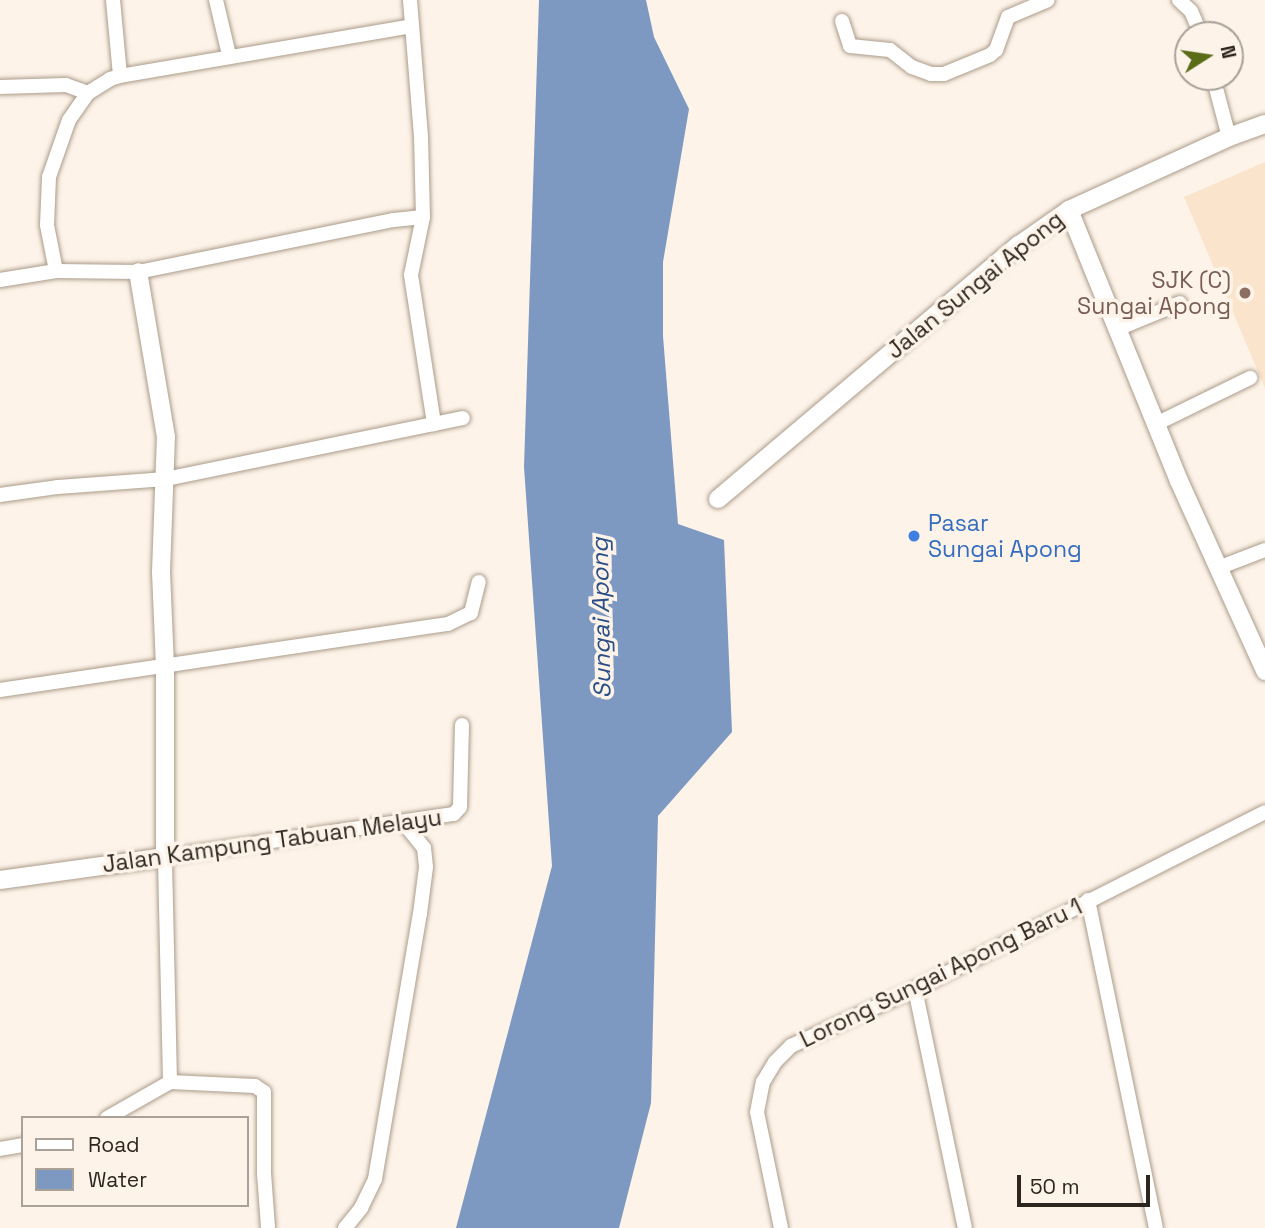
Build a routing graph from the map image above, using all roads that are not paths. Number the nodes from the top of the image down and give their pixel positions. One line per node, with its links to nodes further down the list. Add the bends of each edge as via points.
1 (113, 0): 10 (street)
2 (216, 0): 9 (street)
3 (410, 0): 8 (street)
4 (1048, 0): 6 (street, via 1008,17 990,55 944,74 912,67 890,50 850,46)
5 (1179, 0): 7 (street)
6 (842, 21)
7 (1195, 21)
8 (411, 26): 9 (street); 17 (street)
9 (229, 55): 10 (street)
10 (120, 76): 13 (street)
11 (0, 87): 13 (street, via 65,85)
12 (1217, 91): 15 (street)
13 (88, 93): 18 (street, via 69,120 49,177 47,225)
14 (1265, 124): 15 (street, Jalan Sungai Apong)
15 (1230, 136): 16 (street, Jalan Sungai Apong)
16 (1069, 210): 22 (street); 29 (street, Jalan Sungai Apong, via 1019,245)
17 (423, 217): 19 (street); 25 (street, via 411,275)
18 (56, 271): 19 (street); 20 (street)
19 (138, 272): 27 (street, via 166,437)
20 (0, 280)
21 (1180, 303): 22 (street)
22 (1117, 329): 26 (street)
23 (1250, 378): 26 (street)
24 (463, 418): 25 (street)
25 (434, 424): 27 (street)
26 (1156, 424): 31 (street)
27 (166, 479): 28 (street); 33 (street, via 161,511)
28 (0, 495)
29 (718, 499)
30 (1265, 550): 31 (street)
31 (1218, 568): 34 (street)
32 (479, 582): 33 (street, via 471,613 448,624)
33 (165, 667): 35 (street); 39 (street)
34 (1265, 671)
35 (0, 690)
36 (462, 725): 38 (street, Jalan Kampung Tabuan Melayu, via 460,807 454,814)
37 (1265, 811): 41 (street, Lorong Sungai Apong Baru 1)
38 (404, 822): 39 (street, Jalan Kampung Tabuan Melayu); 48 (street, via 424,848 420,914 375,1179)
39 (165, 857): 40 (street, Jalan Kampung Tabuan Melayu); 43 (street)
40 (0, 880)
41 (1088, 901): 42 (street, Lorong Sungai Apong Baru 1); 51 (street)
42 (915, 989): 49 (street, Lorong Sungai Apong Baru 1, via 791,1046 763,1083 757,1112); 50 (street)
43 (170, 1082): 44 (street); 47 (street, via 255,1086 264,1092)
44 (110, 1116)
45 (21, 1145): 46 (street)
46 (0, 1149)
47 (268, 1228)
48 (345, 1228)
49 (781, 1228)
50 (965, 1228)
51 (1156, 1228)

